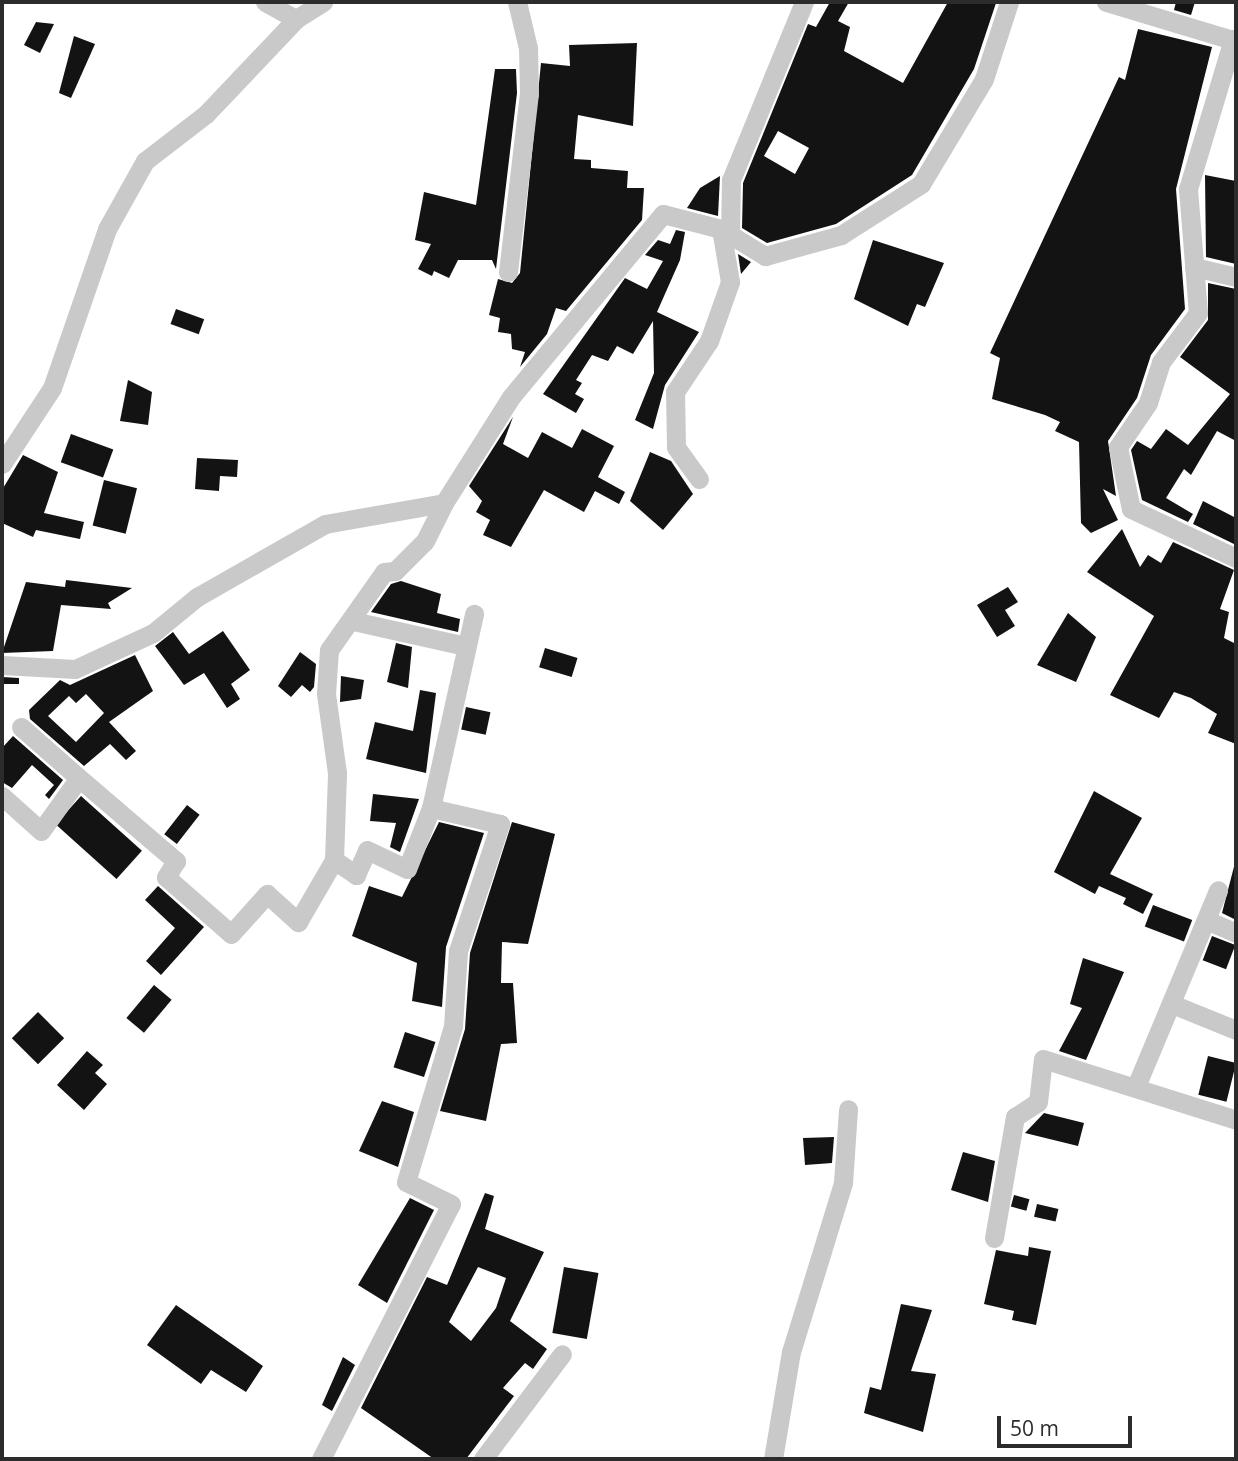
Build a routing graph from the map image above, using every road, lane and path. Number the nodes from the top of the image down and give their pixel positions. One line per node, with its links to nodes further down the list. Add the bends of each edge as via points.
1 (265, 2): 7 (street)
2 (323, 2): 7 (street)
3 (517, 2): 11 (street, via 528,48 529,94)
4 (804, 2): 9 (street, via 731,180)
5 (1009, 2): 9 (street, via 984,79 921,184 841,235 765,256)
6 (1106, 2): 8 (street)
7 (296, 19): 13 (street, via 249,75 145,160 107,229 52,388)
8 (1235, 40): 10 (street, via 1188,189)
9 (726, 231): 14 (street, via 730,282 709,341 675,392 676,447); 15 (street, via 663,214 512,397)
10 (1194, 267): 12 (street); 16 (street, via 1198,313 1161,362 1148,403 1118,447 1131,509)
11 (508, 272)
12 (1236, 277)
13 (2, 464)
14 (699, 479)
15 (444, 503): 18 (street, via 425,541 395,571 384,572); 20 (street, via 325,524 197,597 153,633 75,669)
16 (1236, 558)
17 (474, 614): 19 (street)
18 (353, 621): 19 (street); 25 (street, via 329,650 326,694 337,773)
19 (466, 646): 24 (street)
20 (2, 664)
21 (21, 727): 22 (street)
22 (79, 778): 23 (street, via 41,831); 25 (street, via 176,861 166,877 231,934 267,894 298,922)
23 (2, 796)
24 (431, 808): 25 (street, via 407,869 367,850 356,875); 36 (street, via 500,824 458,951 453,1026 406,1182 451,1204)
25 (334, 860)
26 (1218, 890): 27 (street)
27 (1206, 920): 28 (street); 29 (street)
28 (1236, 933)
29 (1172, 1004): 30 (street); 31 (street)
30 (1236, 1030)
31 (1137, 1084): 33 (street); 34 (street, via 1043,1059 1038,1102 1015,1117)
32 (848, 1109): 38 (street, via 843,1184 791,1352)
33 (1236, 1120)
34 (994, 1238)
35 (562, 1354): 37 (street)
36 (321, 1459)
37 (483, 1459)
38 (773, 1459)

